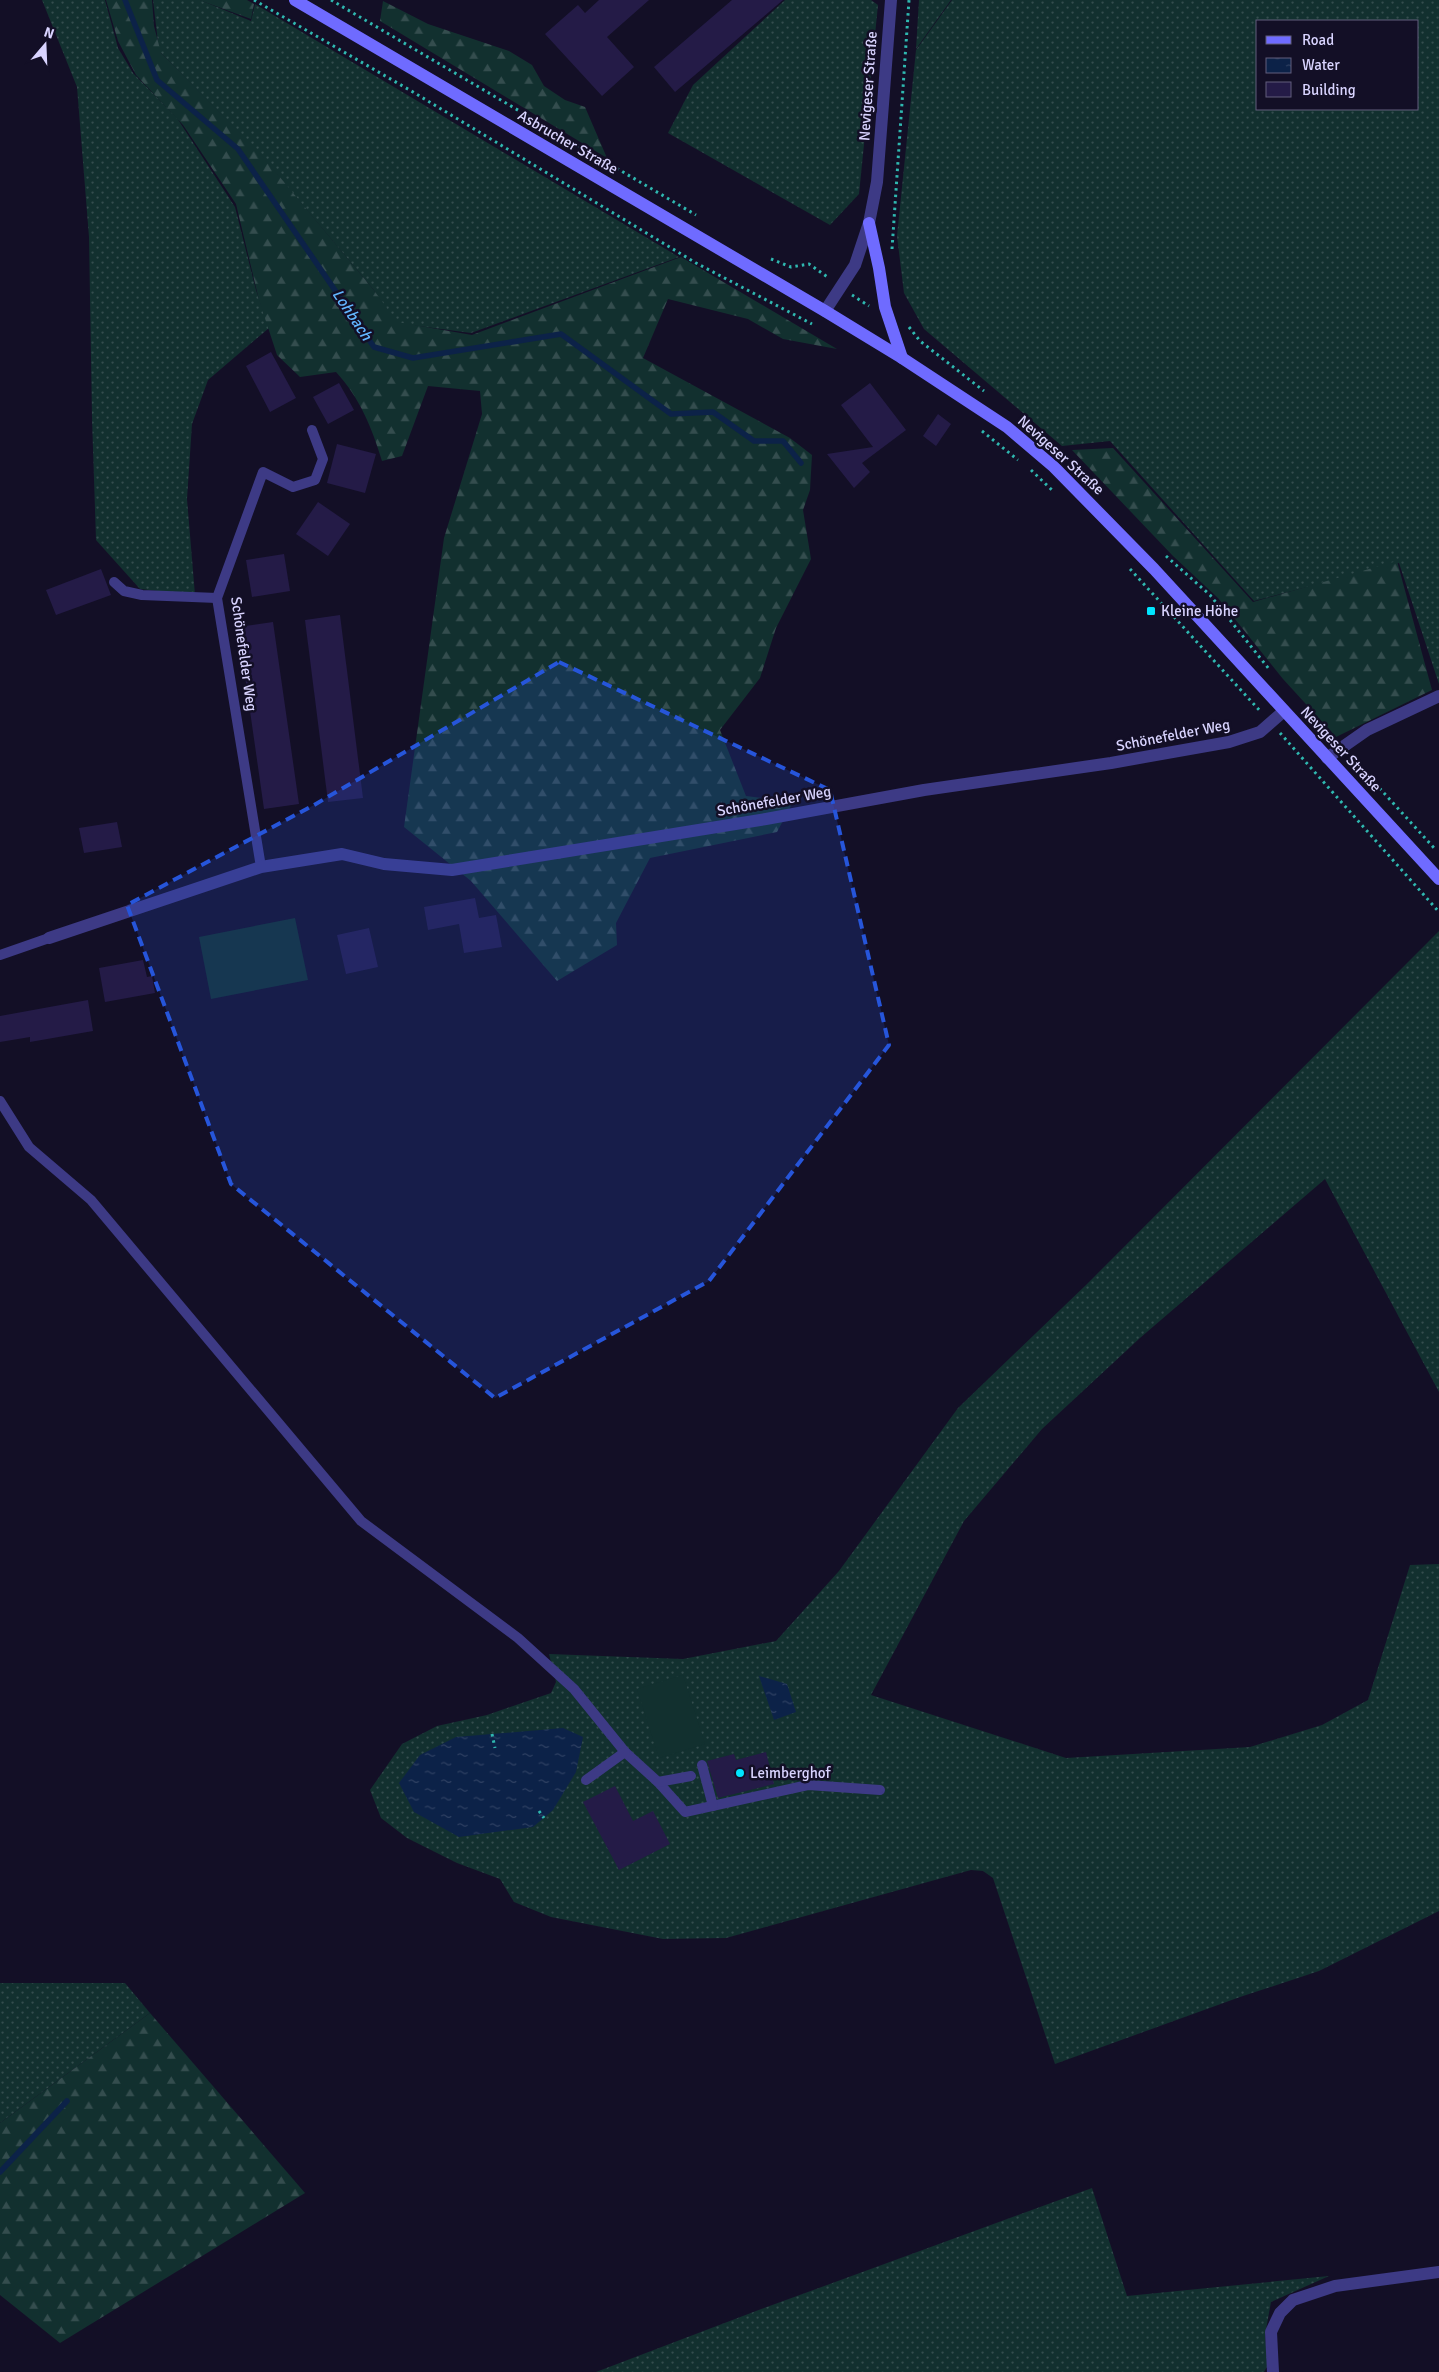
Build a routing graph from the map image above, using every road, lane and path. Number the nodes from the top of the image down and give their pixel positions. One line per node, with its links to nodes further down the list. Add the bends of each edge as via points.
1 (254, 0): 13 (path, via 696,263)
2 (295, 0): 12 (main road, Asbrucher Straße)
3 (331, 0): 6 (path)
4 (891, 0): 7 (street, Nevigeser Straße, via 877,182)
5 (909, 0): 8 (path)
6 (705, 220)
7 (869, 223): 10 (street, Nevigeser Straße, via 855,265); 11 (main road)
8 (892, 252)
9 (762, 254): 10 (path, via 791,267 809,264)
10 (842, 287): 11 (path, via 875,309); 12 (street, Nevigeser Straße)
11 (885, 307): 14 (main road)
12 (825, 311): 14 (main road, Nevigeser Straße)
13 (813, 324)
14 (902, 358): 22 (main road, Nevigeser Straße, via 1007,427 1054,467 1154,569)
15 (974, 425): 17 (path, via 1026,465)
16 (312, 430): 20 (lane, Schönefelder Weg, via 323,459 315,480 292,487 264,472)
17 (1061, 499)
18 (1129, 568): 23 (path)
19 (114, 582): 20 (lane, via 124,591 142,594)
20 (217, 598): 27 (lane, Schönefelder Weg)
21 (1439, 696): 24 (street, via 1367,730)
22 (1284, 711): 23 (street, Schönefelder Weg); 24 (main road, Nevigeser Straße)
23 (1270, 722): 27 (street, Schönefelder Weg, via 1260,732 1229,742 452,870 384,864 342,854); 29 (path)
24 (1327, 758): 28 (main road, Nevigeser Straße)
25 (1360, 768): 26 (path)
26 (1439, 853)
27 (261, 868): 30 (street, Schönefelder Weg)
28 (1439, 879)
29 (1439, 912)
30 (49, 938): 31 (lane, Schönefelder Weg)
31 (0, 955)
32 (0, 1101): 35 (lane, via 29,1147 91,1200 361,1521 518,1638 574,1689)
33 (492, 1734): 34 (path)
34 (495, 1748)
35 (625, 1752): 38 (lane); 39 (lane)
36 (702, 1766): 41 (lane)
37 (691, 1776): 39 (lane)
38 (586, 1780)
39 (658, 1782): 41 (lane, via 685,1812)
40 (880, 1790): 41 (lane, via 808,1785)
41 (713, 1806)
42 (539, 1811): 43 (path)
43 (544, 1818)
44 (1439, 2272): 45 (street, via 1335,2286 1293,2300 1280,2313 1271,2332)
45 (1273, 2372)

